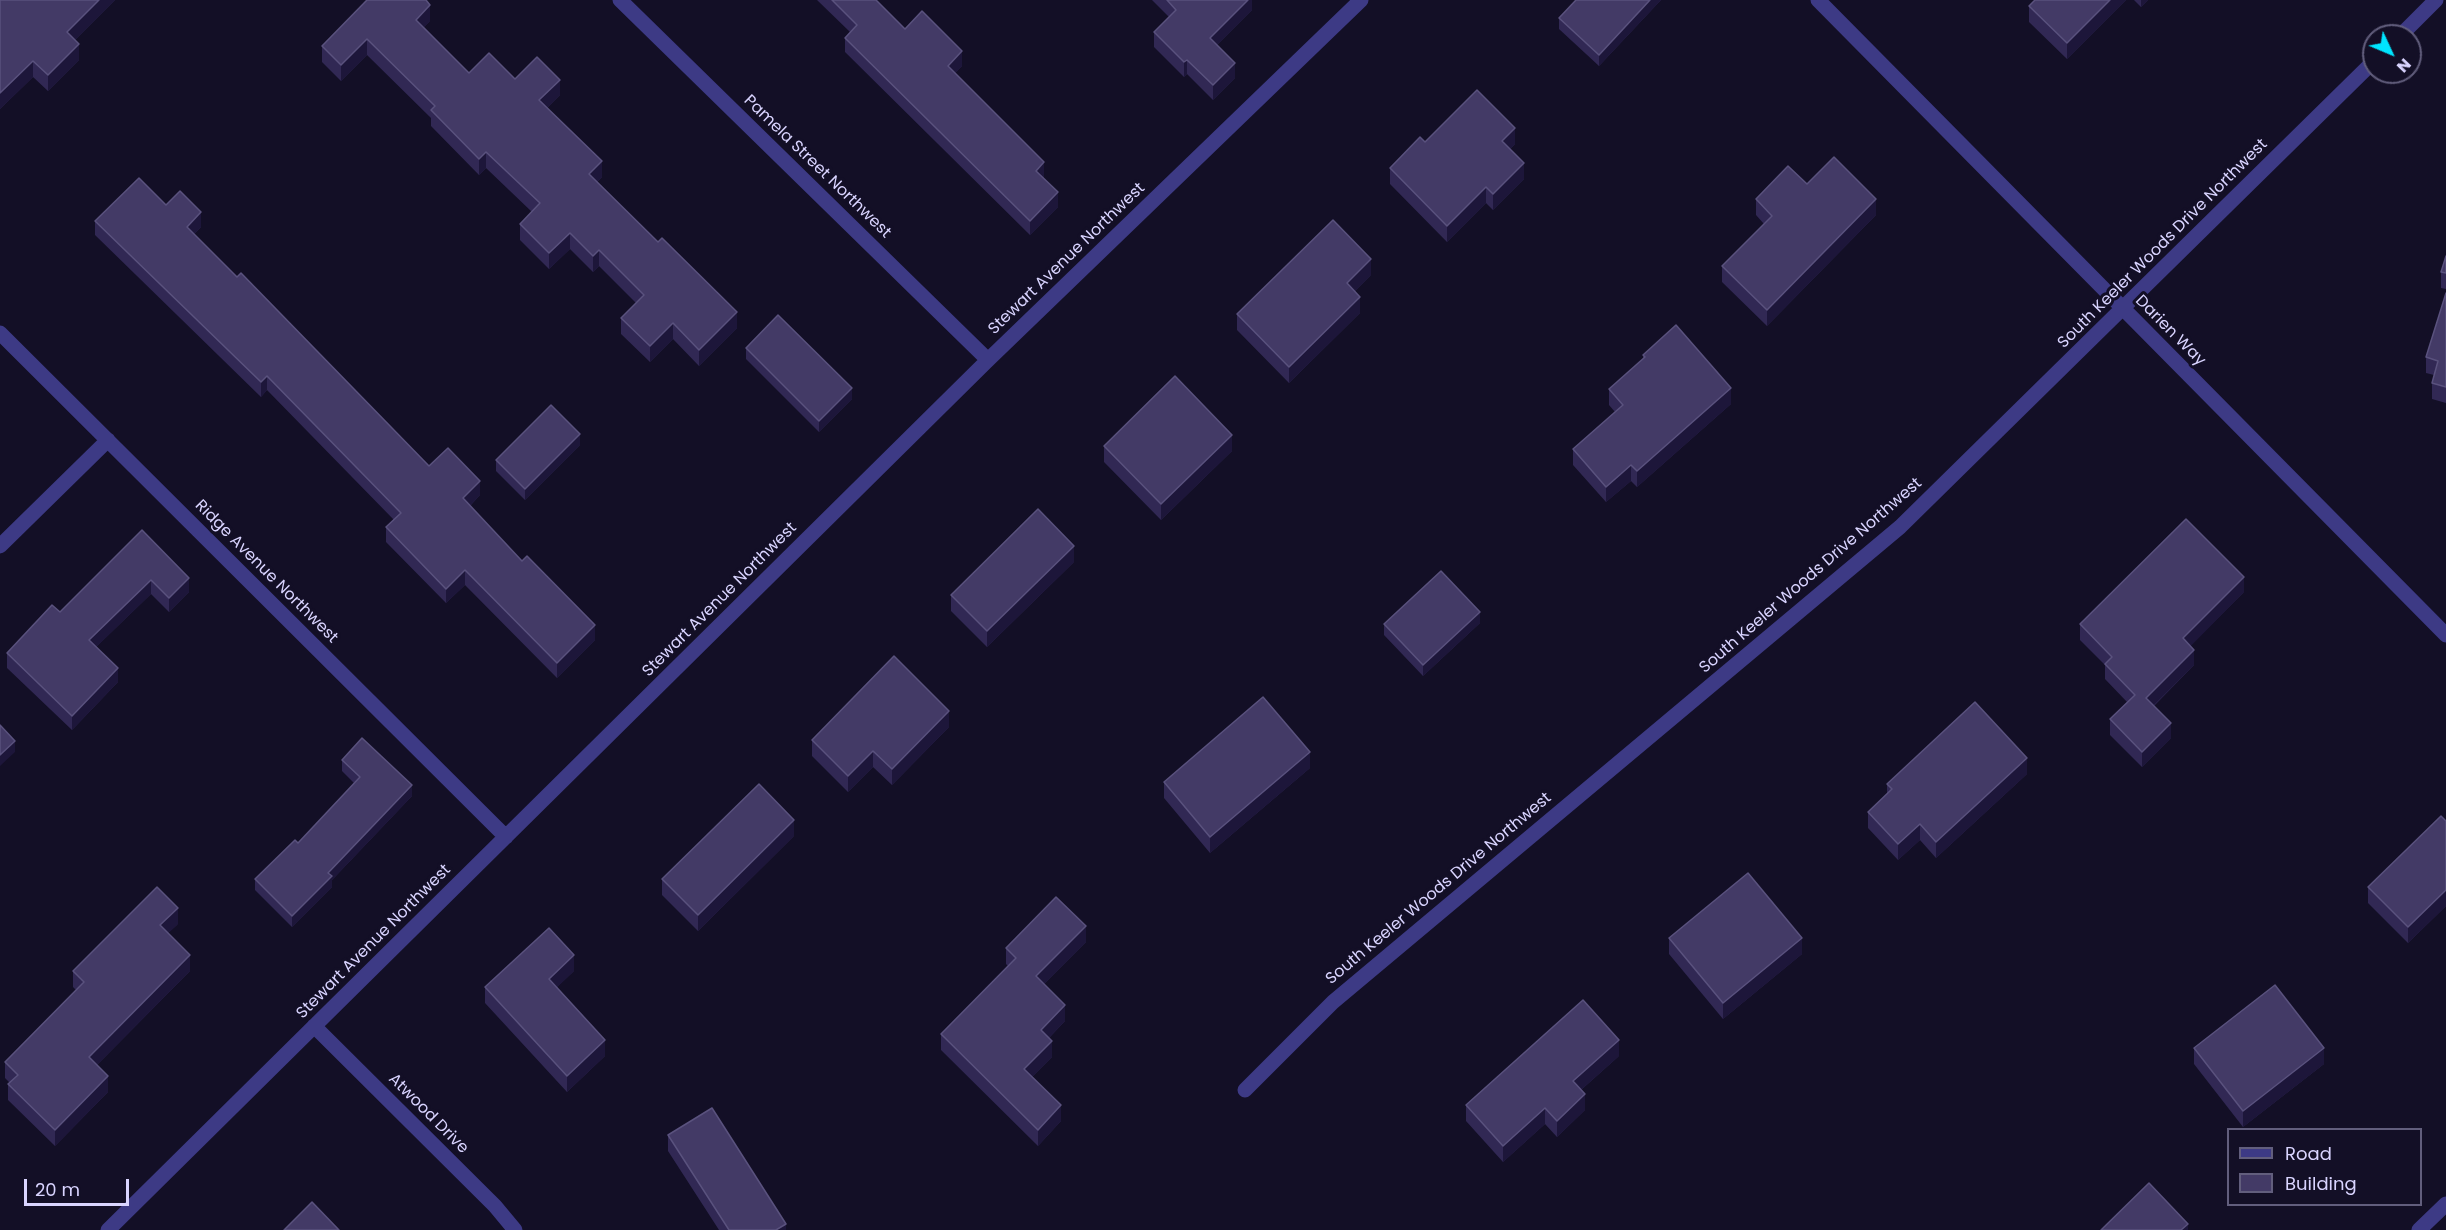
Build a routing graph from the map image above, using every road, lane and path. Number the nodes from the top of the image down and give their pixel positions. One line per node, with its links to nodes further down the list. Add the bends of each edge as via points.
1 (620, 0): 9 (street, Pamela Street Northwest)
2 (1361, 0): 9 (street, Stewart Avenue Northwest)
3 (1818, 0): 7 (street, Darien Way)
4 (2436, 0): 5 (street)
5 (2412, 24)
6 (2362, 73): 7 (street, South Keeler Woods Drive Northwest)
7 (2123, 309): 12 (street, Darien Way); 15 (street, South Keeler Woods Drive Northwest, via 1900,527 1333,1002)
8 (0, 333): 10 (street, Ridge Avenue Northwest)
9 (988, 360): 13 (street, Stewart Avenue Northwest)
10 (108, 440): 11 (street); 13 (street, Ridge Avenue Northwest)
11 (0, 546)
12 (2446, 635)
13 (506, 837): 14 (street, Stewart Avenue Northwest)
14 (314, 1026): 17 (street, Stewart Avenue Northwest); 18 (street, Atwood Drive)
15 (1245, 1090)
16 (2446, 1204): 19 (street)
17 (108, 1230)
18 (515, 1230)
19 (2419, 1230)

